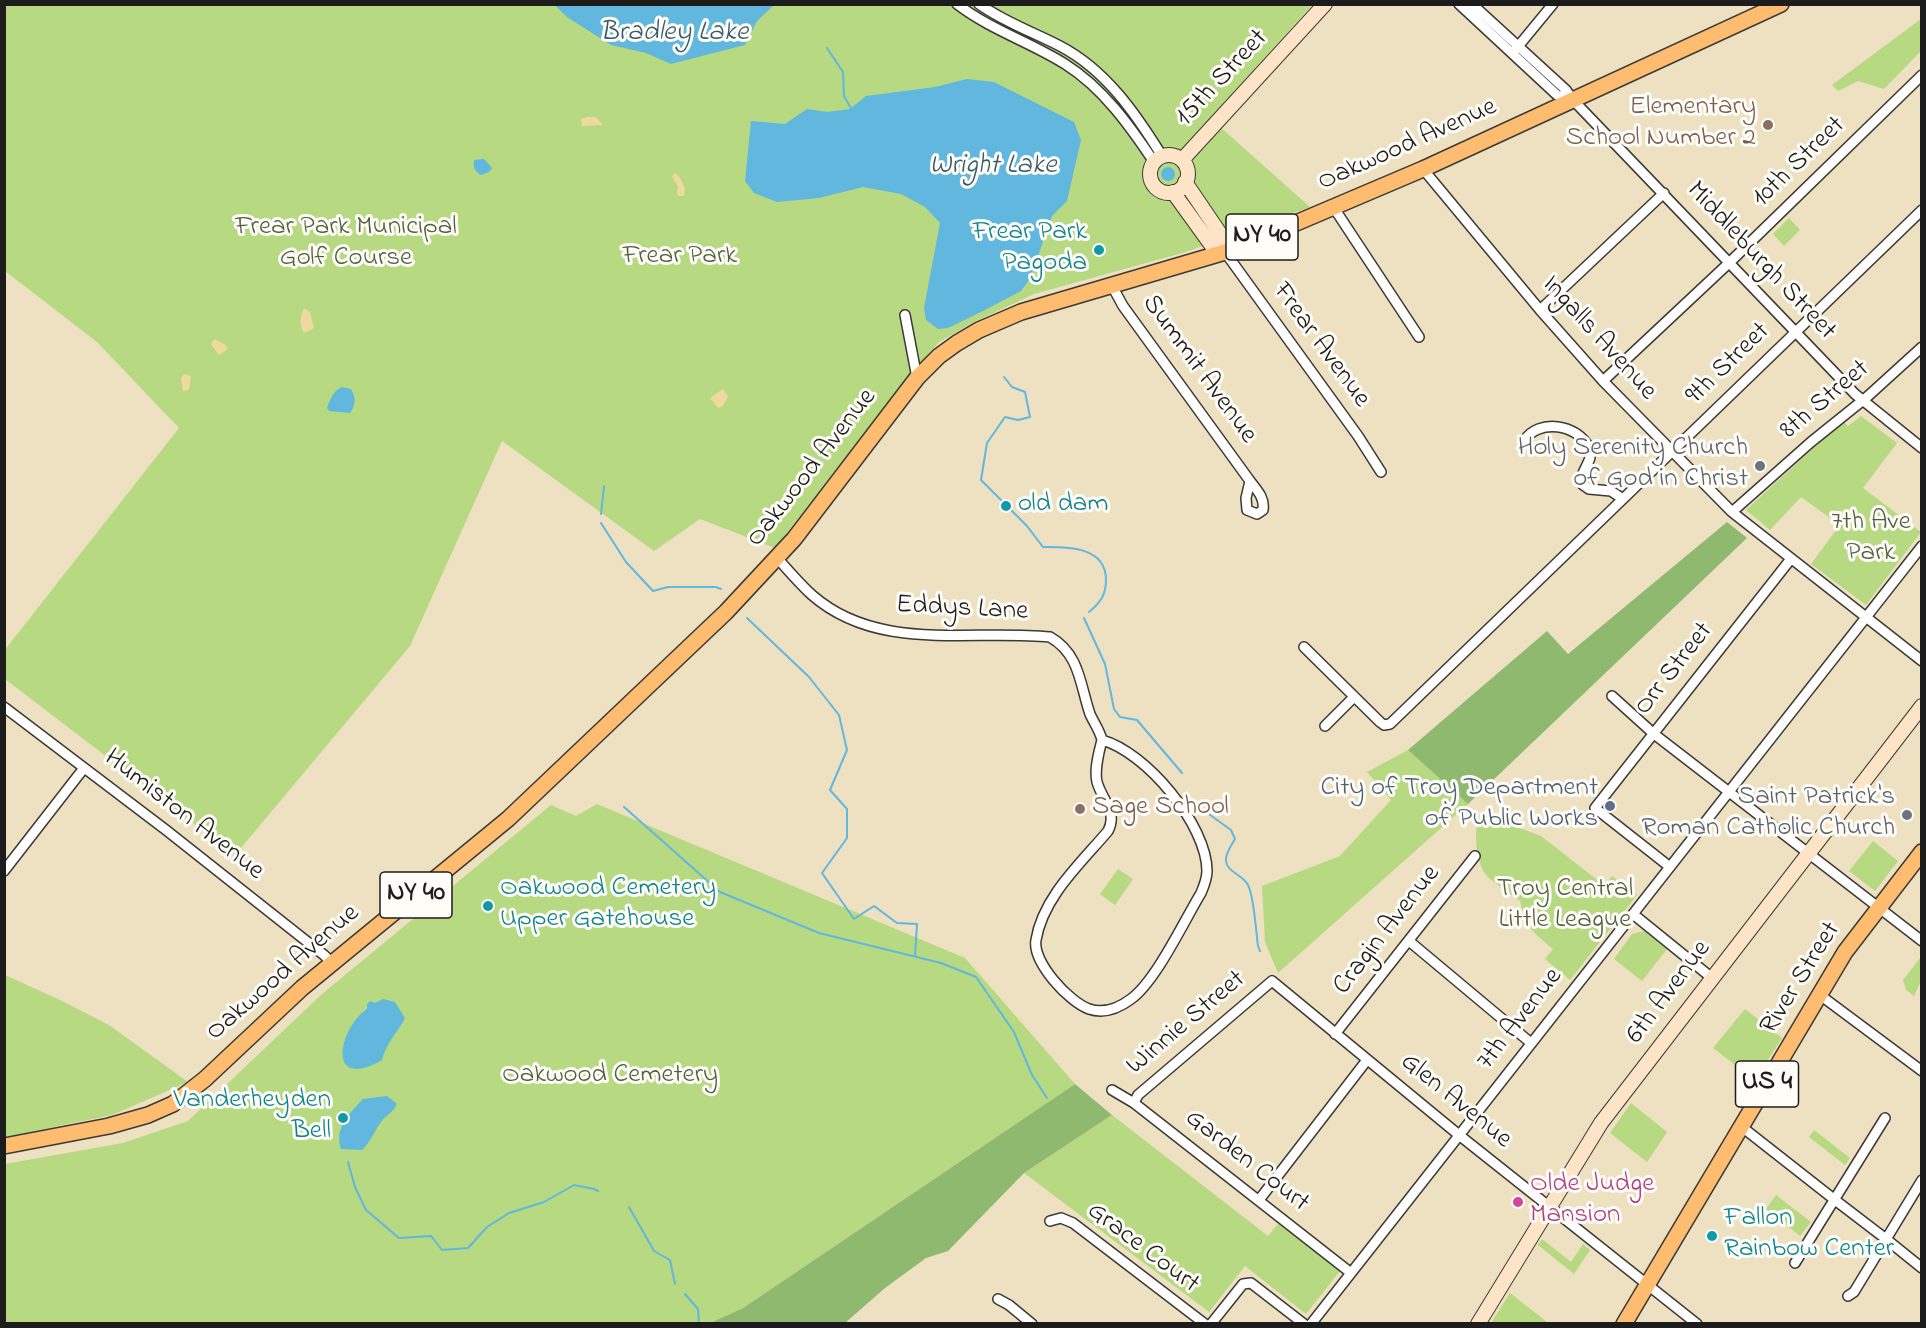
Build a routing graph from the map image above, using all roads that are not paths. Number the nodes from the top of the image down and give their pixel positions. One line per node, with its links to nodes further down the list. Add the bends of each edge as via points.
1 (957, 4): 11 (street, via 983,23 1052,56 1079,74 1113,106)
2 (979, 4): 11 (street, via 1063,48 1099,73 1118,93)
3 (1325, 4): 12 (street, 15th Street)
4 (1472, 4): 8 (street)
5 (1553, 4): 8 (street)
6 (1781, 4): 10 (main road, Oakwood Avenue / NY 40)
7 (1460, 5): 8 (street)
8 (1515, 50): 10 (street, Middleburgh Street, via 1566,90)
9 (1922, 75): 20 (street, 10th Street)
10 (1573, 100): 13 (main road, Oakwood Avenue / NY 40); 16 (street, Middleburgh Street)
11 (1158, 159): 12 (street, via 1173,156); 15 (street, via 1150,173 1153,184 1162,191)
12 (1182, 160): 14 (street, via 1187,171)
13 (1423, 169): 17 (main road, Oakwood Avenue / NY 40); 22 (street, Ingalls Avenue)
14 (1185, 182): 15 (street); 19 (street, via 1225,241)
15 (1173, 192): 19 (street, via 1212,246)
16 (1664, 193): 20 (street, Middleburgh Street); 22 (street)
17 (1334, 208): 19 (main road, Oakwood Avenue / NY 40); 25 (street)
18 (1922, 210): 24 (street, 9th Street)
19 (1226, 252): 21 (main road, Oakwood Avenue / NY 40); 33 (street, Frear Avenue)
20 (1730, 262): 24 (street, Middleburgh Street); 28 (street, 10th Street)
21 (1111, 285): 27 (main road, Oakwood Avenue / NY 40, via 1034,307 979,330 939,356); 34 (street, Summit Avenue)
22 (1540, 310): 28 (street, Ingalls Avenue)
23 (905, 315): 27 (street)
24 (1796, 332): 29 (street, Middleburgh Street); 32 (street, 9th Street)
25 (1419, 337)
26 (1922, 348): 29 (street, 8th Street)
27 (917, 378): 38 (main road, Oakwood Avenue / NY 40)
28 (1604, 381): 32 (street, Ingalls Avenue)
29 (1863, 400): 31 (street, Middleburgh Street); 36 (street, 8th Street)
30 (1524, 441): 35 (street, via 1531,433 1548,426 1578,436 1591,455 1582,484 1589,489 1611,491)
31 (1922, 447)
32 (1671, 452): 35 (street, 9th Street); 36 (street, Ingalls Avenue)
33 (1381, 472)
34 (1250, 481)
35 (1623, 499): 44 (street, 9th Street, via 1390,724 1384,725)
36 (1732, 512): 39 (street, Ingalls Avenue)
37 (1922, 546): 40 (street, 7th Avenue)
38 (778, 559): 49 (street, Eddys Lane, via 813,596 855,621 874,627 903,634 1050,638 1062,644 1072,658); 61 (main road, Oakwood Avenue / NY 40, via 508,819)
39 (1790, 560): 40 (street, Ingalls Avenue); 48 (street, Orr Street)
40 (1865, 618): 42 (street, Ingalls Avenue); 51 (street, 7th Avenue)
41 (1304, 647): 44 (street)
42 (1922, 661)
43 (1612, 696): 48 (street)
44 (1354, 697): 47 (street)
45 (1922, 706): 52 (street, 6th Avenue)
46 (4, 707): 50 (street, Humiston Avenue)
47 (1324, 726)
48 (1654, 734): 51 (street); 55 (street, Orr Street, via 1595,808)
49 (1102, 740): 49 (street, via 1097,782 1108,803 1112,825 1058,890 1035,942 1038,957 1052,979 1077,1002 1089,1009 1103,1010 1116,1009 1132,999 1154,974 1201,893 1207,869 1200,840 1156,774 1116,743)
50 (84, 768): 56 (street); 61 (street, Humiston Avenue)
51 (1729, 791): 52 (street); 55 (street, 7th Avenue)
52 (1808, 852): 57 (street); 62 (street, 6th Avenue)
53 (1922, 852): 57 (main road, River Street / US 4)
54 (1475, 856): 59 (street, Cragin Avenue)
55 (1670, 867): 58 (street, 7th Avenue)
56 (4, 871)
57 (1878, 907): 60 (street); 64 (main road, River Street / US 4)
58 (1633, 914): 62 (street); 66 (street, 7th Avenue)
59 (1409, 941): 65 (street, Cragin Avenue); 66 (street)
60 (1922, 941)
61 (332, 963): 74 (main road, Oakwood Avenue / NY 40, via 173,1104 109,1126)
62 (1712, 978): 78 (street, 6th Avenue, via 1600,1123)
63 (1272, 981): 65 (street, Glen Avenue); 70 (street, Winnie Street, via 1138,1095)
64 (1820, 995): 68 (street); 72 (main road, River Street / US 4)
65 (1335, 1034): 67 (street, Glen Avenue)
66 (1531, 1043): 73 (street, 7th Avenue)
67 (1367, 1060): 73 (street, Glen Avenue); 76 (street)
68 (1922, 1071)
69 (1112, 1090): 70 (street, Garden Court)
70 (1134, 1103): 76 (street, Garden Court)
71 (1885, 1118): 77 (street)
72 (1742, 1127): 77 (street); 84 (main road, River Street / US 4)
73 (1459, 1135): 78 (street, Glen Avenue); 83 (street, 7th Avenue)
74 (4, 1146)
75 (1922, 1180): 80 (street)
76 (1259, 1200): 83 (street, Garden Court)
77 (1834, 1200): 80 (street); 81 (street)
78 (1549, 1205): 84 (street, Glen Avenue); 92 (street, 6th Avenue)
79 (1050, 1221): 88 (street, Grace Court, via 1061,1218 1073,1223)
80 (1886, 1239): 82 (street); 85 (street)
81 (1795, 1263)
82 (1922, 1268)
83 (1351, 1273): 91 (street, 7th Avenue)
84 (1648, 1285): 93 (main road, River Street / US 4); 94 (street, Glen Avenue)
85 (1848, 1296)
86 (998, 1299): 87 (street)
87 (1032, 1323)
88 (1205, 1323)
89 (1211, 1323): 90 (street, via 1243,1284 1251,1283)
90 (1304, 1323)
91 (1311, 1323)
92 (1478, 1323)
93 (1624, 1323)
94 (1697, 1323)

